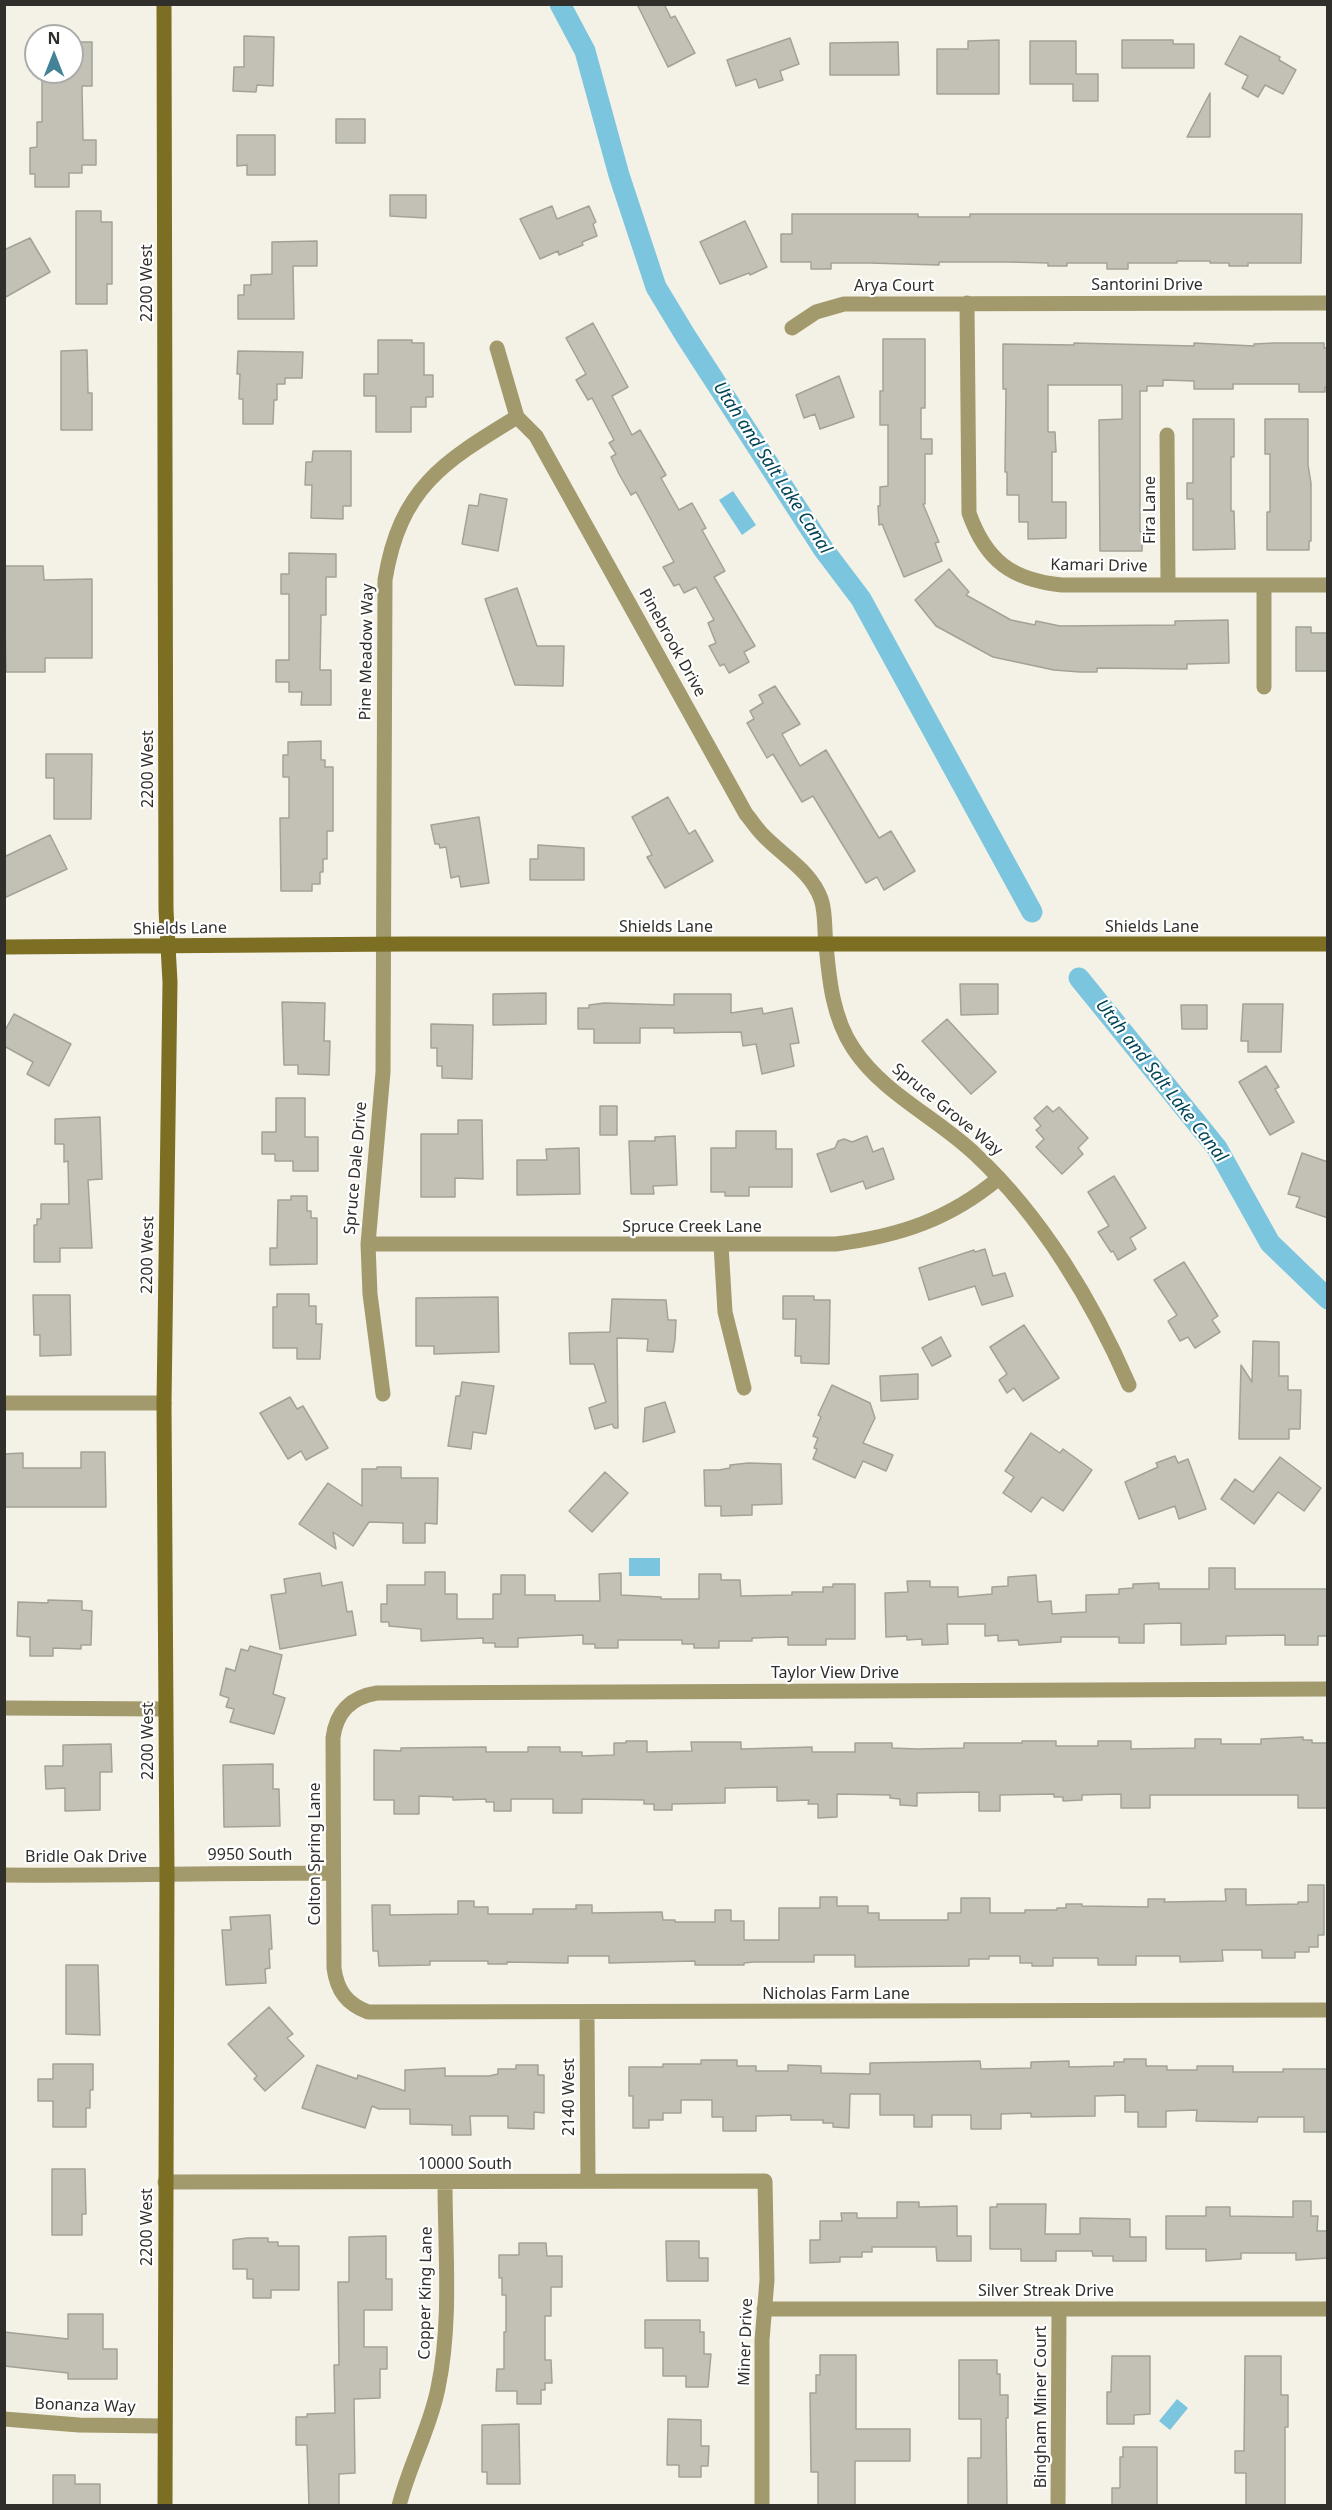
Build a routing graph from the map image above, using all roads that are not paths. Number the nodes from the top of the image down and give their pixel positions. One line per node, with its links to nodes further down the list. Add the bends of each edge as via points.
1 (164, 4): 16 (street, 2200 West)
2 (967, 303): 3 (street, Santorini Drive); 4 (street, Arya Court, via 844,304 816,312); 8 (street, Kamari Drive, via 969,513 986,549 1013,572 1045,584)
3 (1328, 303)
4 (792, 328)
5 (497, 348): 6 (street, Pinebrook Drive)
6 (517, 417): 13 (street, Pine Meadow Way, via 460,452 428,481 403,518 388,559 384,602); 14 (street, Pinebrook Drive, via 536,436 746,814 812,883 821,899)
7 (1167, 435): 8 (street, Fira Lane)
8 (1168, 585): 9 (street, Kamari Drive)
9 (1264, 585): 10 (street, Kamari Drive); 11 (street)
10 (1328, 585)
11 (1264, 687)
12 (1328, 944): 14 (street, Shields Lane)
13 (383, 945): 14 (street, Shields Lane); 16 (street, Shields Lane); 18 (street, Spruce Dale Drive, via 383,1072)
14 (826, 945): 17 (street, Spruce Grove Way, via 835,1007 858,1056 890,1088 952,1133)
15 (4, 947): 16 (street, Shields Lane)
16 (168, 947): 24 (street, 2200 West)
17 (999, 1178): 19 (street, Spruce Creek Lane, via 961,1207 888,1235 836,1244); 20 (street, Spruce Grove Way, via 1051,1244 1109,1339)
18 (368, 1244): 19 (street, Spruce Creek Lane); 22 (street, Spruce Dale Drive)
19 (721, 1245): 21 (street, via 725,1312)
20 (1129, 1384)
21 (744, 1388)
22 (383, 1394)
23 (4, 1403): 24 (street)
24 (164, 1403): 28 (street, 2200 West)
25 (1328, 1689): 26 (street, Taylor View Drive, via 377,1693 355,1699)
26 (346, 1707): 29 (street, Colton Spring Lane, via 333,1738)
27 (4, 1708): 28 (street)
28 (165, 1709): 31 (street, 2200 West)
29 (333, 1873): 31 (street, 9950 South); 32 (street, Colton Spring Lane, via 334,1968)
30 (4, 1875): 31 (street, Bridle Oak Drive)
31 (167, 1875): 37 (street, 2200 West)
32 (347, 2001): 34 (street, Nicholas Farm Lane, via 380,2014)
33 (1328, 2010): 34 (street, Nicholas Farm Lane)
34 (587, 2013): 35 (street, 2140 West)
35 (588, 2181): 36 (street, 10000 South); 38 (street, 10000 South)
36 (765, 2181): 39 (street, Miner Drive)
37 (165, 2182): 38 (street, 10000 South); 43 (street, 2200 West)
38 (445, 2182): 45 (street, Copper King Lane, via 443,2364 431,2415)
39 (764, 2309): 40 (street, Silver Streak Drive); 46 (street, Miner Drive)
40 (1059, 2309): 41 (street, Silver Streak Drive); 47 (street, Bingham Miner Court)
41 (1328, 2309)
42 (4, 2419): 43 (street, Bonanza Way)
43 (164, 2426): 44 (street, 2200 West)
44 (165, 2505)
45 (399, 2505)
46 (762, 2505)
47 (1058, 2505)

